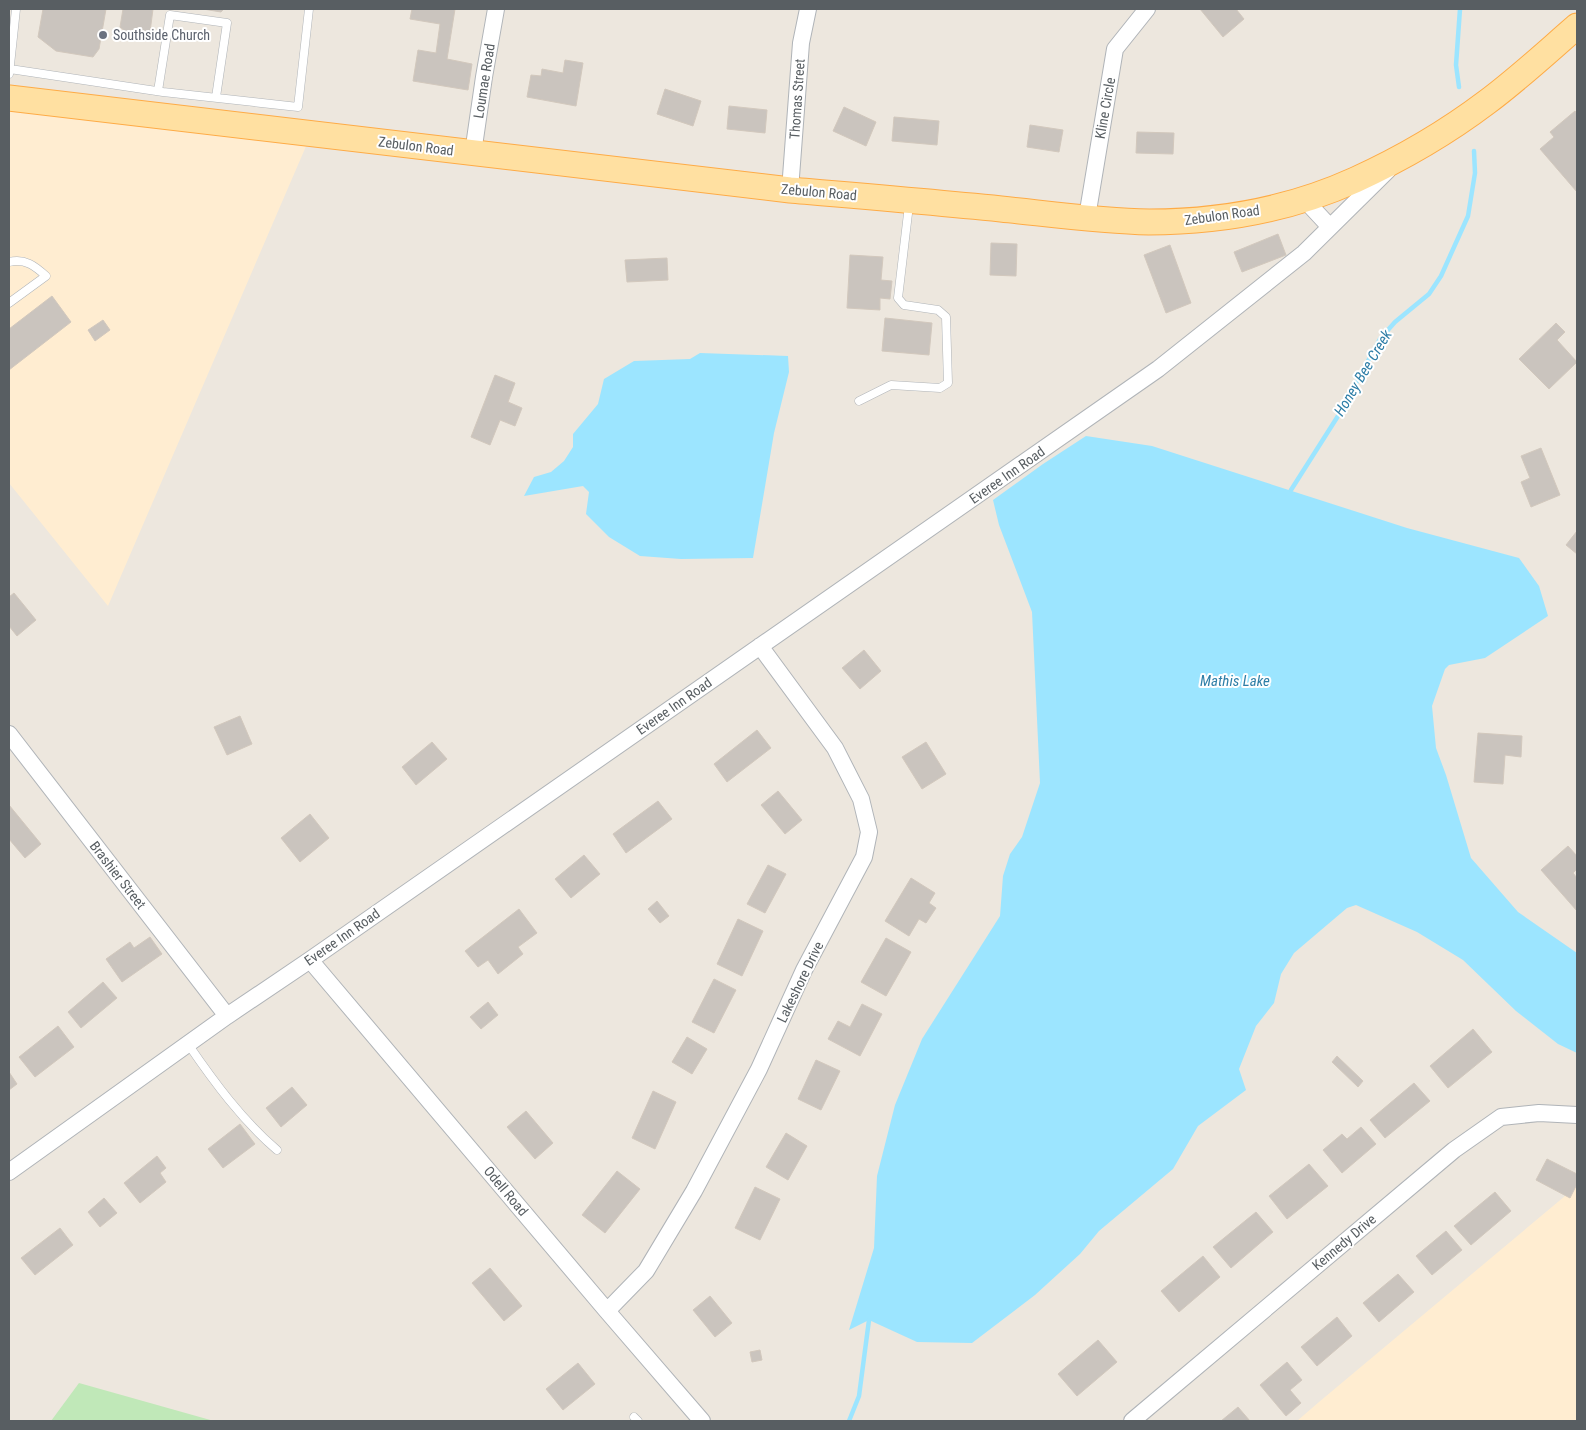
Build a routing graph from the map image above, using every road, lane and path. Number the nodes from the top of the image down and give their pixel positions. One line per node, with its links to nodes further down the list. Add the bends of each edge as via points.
1 (16, 9): 7 (lane)
2 (309, 9): 12 (lane)
3 (496, 9): 13 (street, Loumae Road)
4 (808, 9): 15 (street, Thomas Street, via 801,43)
5 (1147, 9): 18 (street, Kline Circle, via 1115,49)
6 (1577, 26): 14 (main road, Zebulon Road, via 1486,103)
7 (10, 54): 8 (lane)
8 (10, 72): 9 (lane)
9 (158, 91): 10 (lane); 10 (lane, via 170,15 227,23)
10 (216, 97): 12 (lane)
11 (9, 98): 12 (main road, Zebulon Road)
12 (296, 120): 13 (main road, Zebulon Road)
13 (474, 153): 15 (main road, Zebulon Road)
14 (1402, 156): 16 (main road, Zebulon Road, via 1355,180); 19 (street, Everee Inn Road)
15 (790, 190): 17 (main road, Zebulon Road)
16 (1304, 199): 18 (main road, Zebulon Road, via 1210,219 1148,222); 19 (street)
17 (910, 200): 18 (main road, Zebulon Road); 22 (lane, via 898,298 904,305 938,310 946,317 948,383 940,388 890,385)
18 (1087, 217)
19 (1330, 227): 23 (street, Everee Inn Road, via 1304,253 1158,370)
20 (9, 262): 21 (lane, via 28,263 46,276)
21 (9, 304)
22 (859, 400)
23 (760, 646): 25 (street, Everee Inn Road); 31 (street, Lakeshore Drive, via 835,748 861,799 868,832 864,856 804,970 759,1069 694,1190 646,1271)
24 (9, 734): 26 (street, Brashier Street)
25 (310, 960): 26 (street, Everee Inn Road); 31 (street, Odell Road)
26 (227, 1016): 27 (street, Everee Inn Road)
27 (188, 1044): 29 (lane, via 213,1081 258,1134); 30 (street, Everee Inn Road)
28 (1577, 1114): 33 (street, Kennedy Drive, via 1501,1117 1454,1150)
29 (277, 1150)
30 (9, 1172)
31 (607, 1311): 32 (street, Odell Road)
32 (702, 1421)
33 (1132, 1421)

